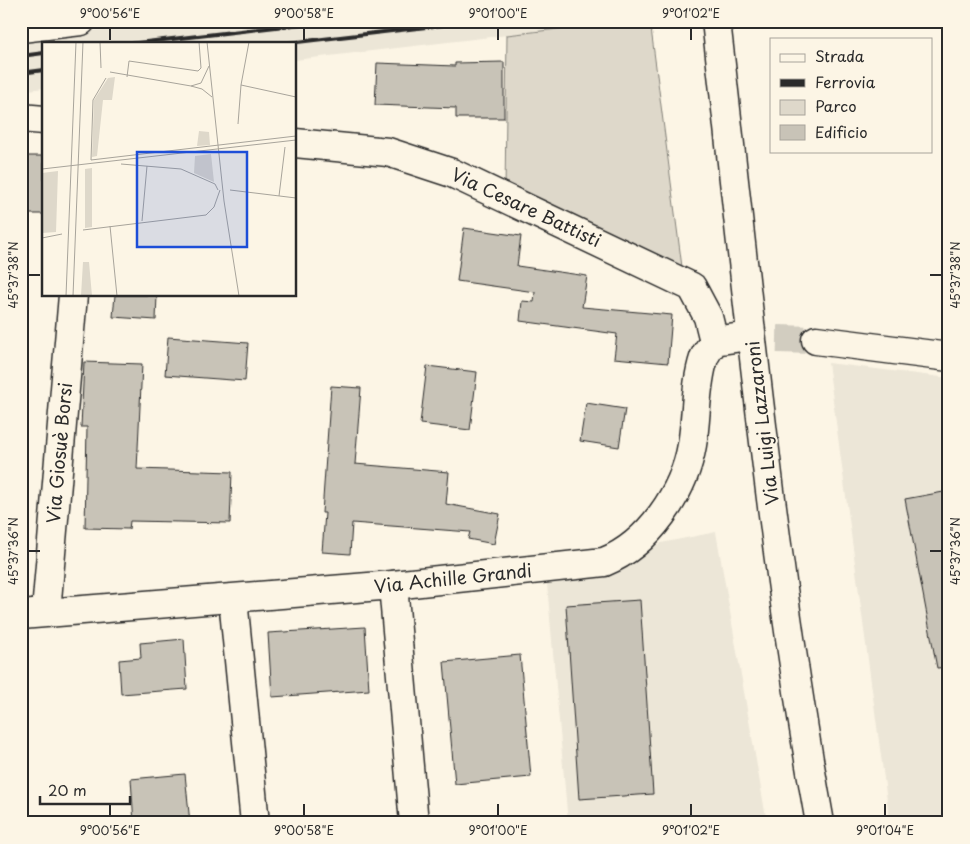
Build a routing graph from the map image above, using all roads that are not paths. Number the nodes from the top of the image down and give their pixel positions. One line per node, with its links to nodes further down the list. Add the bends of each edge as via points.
1 (81, 21): 3 (street)
2 (716, 21): 16 (street, Via Luigi Lazzaroni, via 764,447)
3 (21, 28)
4 (21, 118): 5 (street)
5 (42, 120)
6 (296, 143): 8 (street, Via Cesare Battisti, via 388,152 452,172 692,287)
7 (74, 296): 13 (street, Via Giosuè Borsi)
8 (725, 340): 11 (street, Via Achille Grandi, via 704,356 692,445 676,490 654,525 632,547 619,556 588,565)
9 (816, 340): 10 (street)
10 (949, 357)
11 (393, 585): 12 (street, Via Achille Grandi); 15 (street)
12 (233, 599): 13 (street, Via Achille Grandi); 14 (street)
13 (34, 613)
14 (255, 823)
15 (414, 823)
16 (820, 823)

